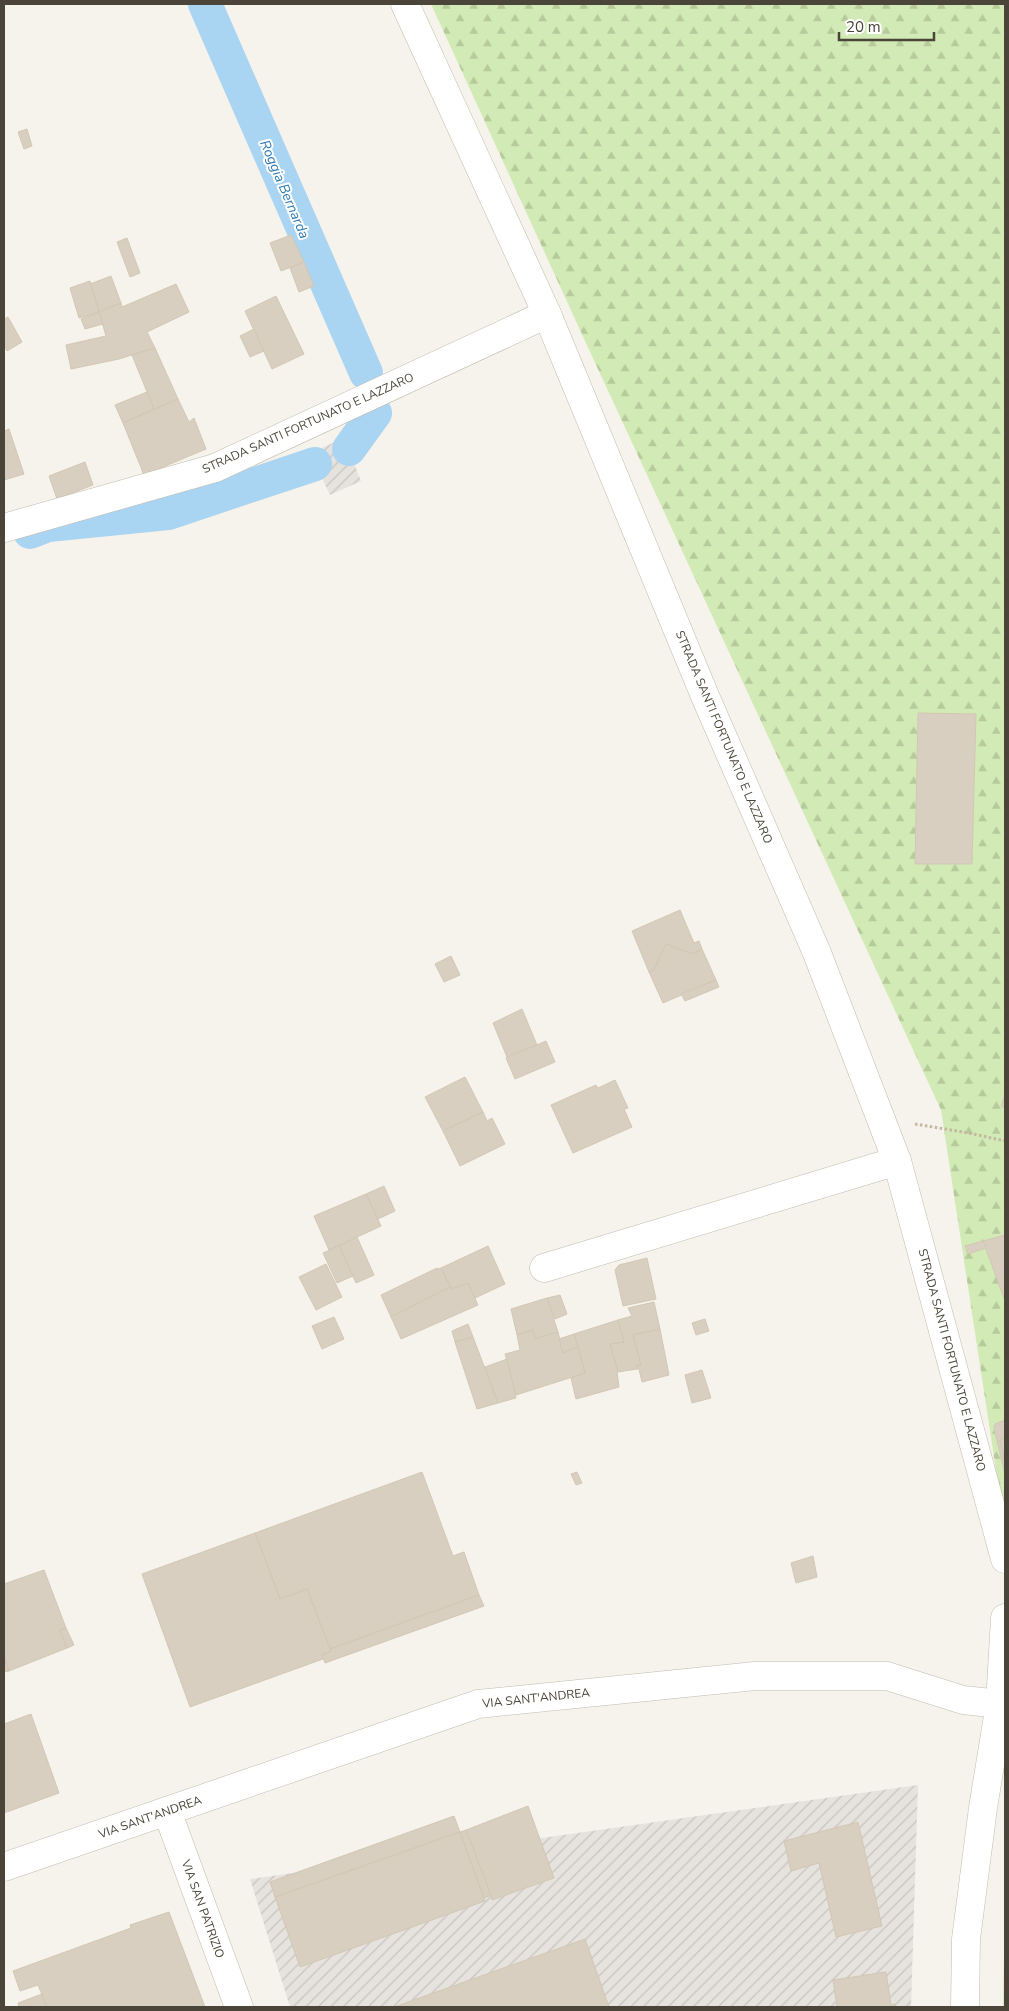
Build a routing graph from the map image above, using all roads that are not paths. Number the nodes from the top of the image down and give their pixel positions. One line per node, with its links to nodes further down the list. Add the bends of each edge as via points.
1 (405, 4): 2 (street, STRADA SANTI FORTUNATO E LAZZARO)
2 (547, 314): 3 (street, STRADA SANTI FORTUNATO E LAZZARO, via 215,468); 4 (street, STRADA SANTI FORTUNATO E LAZZARO, via 817,953)
3 (4, 528)
4 (897, 1162): 5 (street); 6 (street, STRADA SANTI FORTUNATO E LAZZARO)
5 (544, 1268)
6 (1005, 1559)
7 (1005, 1618): 8 (street)
8 (1000, 1704): 9 (street, VIA SANT'ANDREA, via 963,1700 887,1676 755,1676 478,1704); 12 (street, via 966,1939)
9 (167, 1811): 10 (street, VIA SANT'ANDREA); 11 (street, VIA SAN PATRIZIO)
10 (4, 1867)
11 (239, 2007)
12 (965, 2007)

